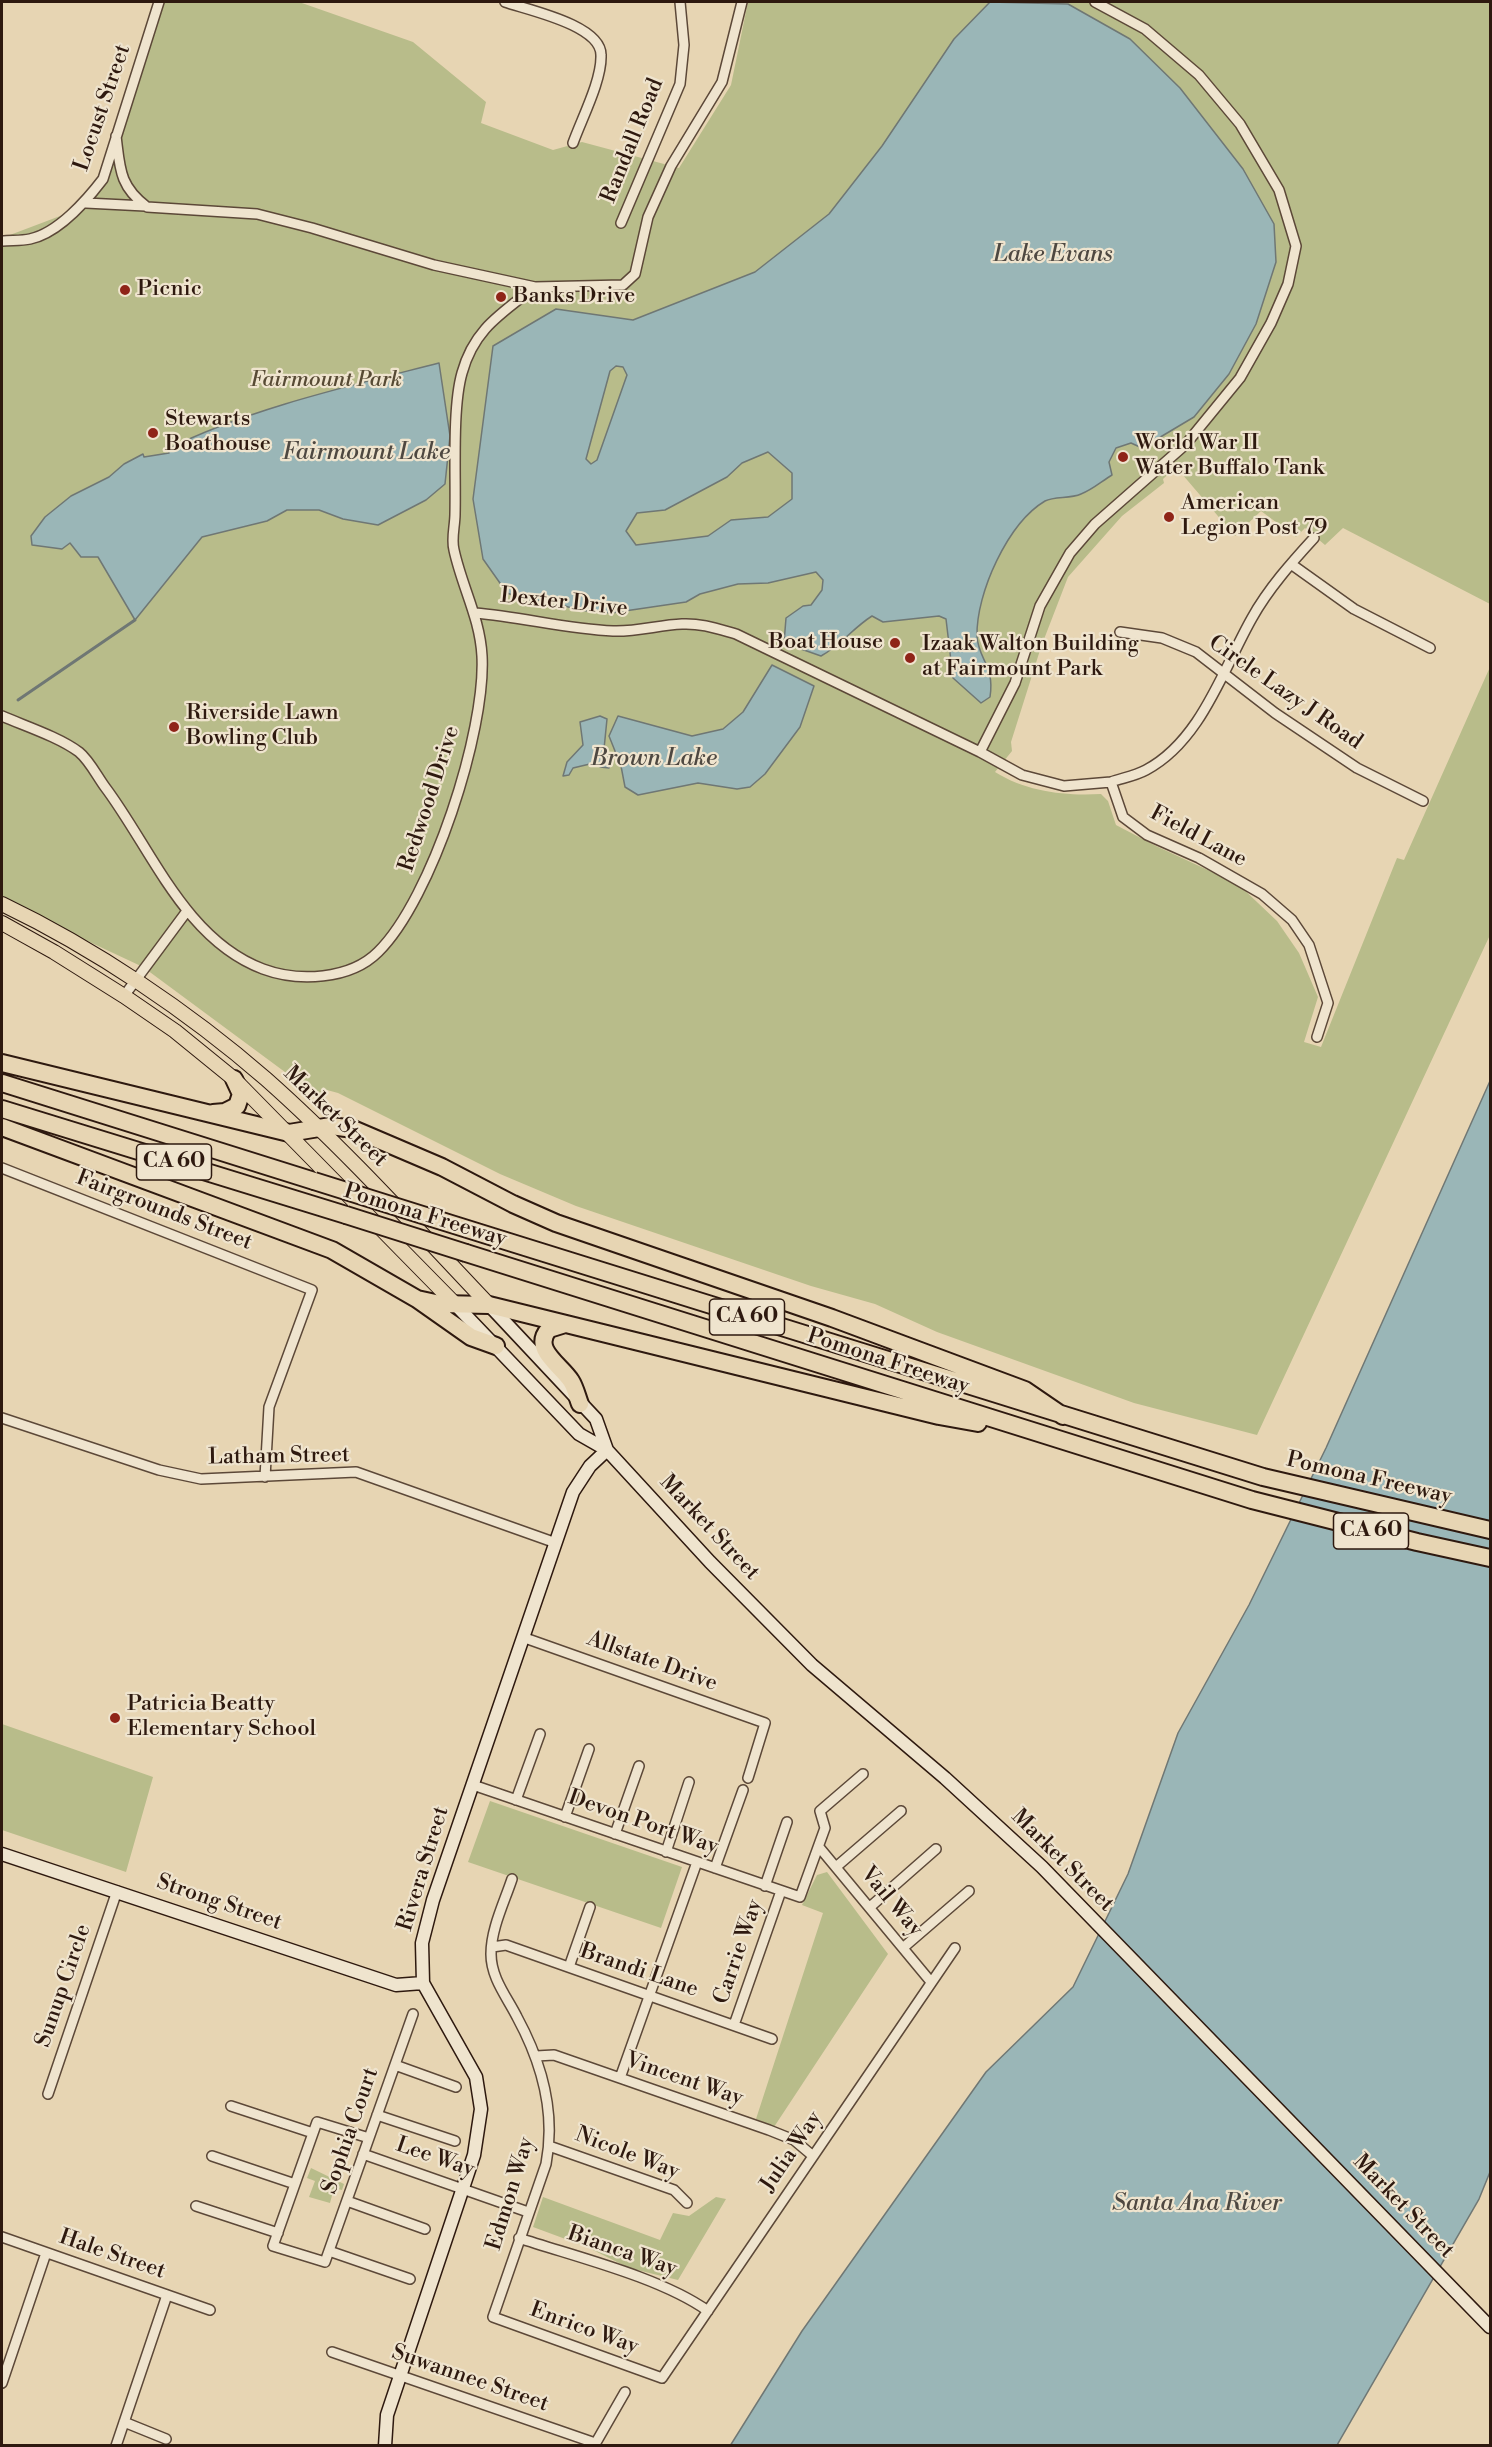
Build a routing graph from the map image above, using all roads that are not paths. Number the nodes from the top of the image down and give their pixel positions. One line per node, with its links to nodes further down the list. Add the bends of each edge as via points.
1 (159, 2): 7 (street, Locust Street)
2 (505, 2): 6 (street)
3 (680, 2): 11 (street, Randall Road, via 684,45 680,84)
4 (742, 2): 13 (street, via 722,82 667,176 648,217 635,274 623,285)
5 (1095, 2): 21 (street, via 1144,29 1199,75 1240,124 1279,190 1296,246 1288,284 1240,378 1186,444 1095,524 1070,553 1040,606 1015,683)
6 (534, 6): 8 (street, via 579,27 596,39 602,53)
7 (116, 136): 9 (street, Locust Street, via 103,179); 10 (street, via 122,180)
8 (573, 143)
9 (86, 203): 10 (street); 12 (street, Locust Street, via 44,234)
10 (147, 207): 13 (street, via 257,214 434,265)
11 (621, 223)
12 (2, 241)
13 (535, 287): 16 (street, Redwood Drive, via 477,336 461,376 452,542)
14 (1314, 538): 15 (street)
15 (1291, 564): 18 (street, via 1354,609); 19 (street, via 1253,616)
16 (475, 613): 21 (street, Dexter Drive, via 615,631 706,625 736,634); 25 (street, Redwood Drive, via 482,657 472,746 422,887 377,954 348,971 312,977 283,975 242,958 219,942)
17 (1120, 632): 19 (street, Circle Lazy J Road, via 1162,638 1196,652)
18 (1430, 648)
19 (1224, 672): 22 (street, via 1179,745 1146,770); 23 (street, Circle Lazy J Road, via 1275,713 1357,768)
20 (2, 716): 25 (street, Redwood Drive, via 80,753)
21 (980, 752): 22 (street, via 1022,775 1064,786)
22 (1111, 782): 29 (street, Field Lane, via 1123,817 1147,835 1199,858 1262,894 1292,920 1309,945 1328,1003)
23 (1422, 801)
24 (2, 904): 27 (main road, Market Street)
25 (188, 911): 27 (street)
26 (2, 923): 28 (main road, Market Street)
27 (134, 981): 28 (street); 36 (main road, Market Street, via 240,1057)
28 (123, 996): 31 (main road, Market Street, via 175,1031)
29 (1317, 1037)
30 (2, 1063): 34 (highway)
31 (234, 1079): 34 (highway, via 242,1094 237,1106 225,1112); 37 (main road, Market Street)
32 (2, 1083): 45 (highway, Pomona Freeway / CA 60, bridge)
33 (2, 1109): 47 (highway, Pomona Freeway / CA 60, bridge)
34 (207, 1113): 37 (highway)
35 (2, 1127): 39 (highway, via 332,1250)
36 (320, 1130): 37 (highway); 41 (main road, Market Street); 45 (highway, via 334,1126 353,1129 556,1223 832,1318 1025,1390)
37 (289, 1133): 40 (main road, Market Street)
38 (2, 1168): 49 (street, Fairgrounds Street, via 312,1290 269,1407)
39 (417, 1299): 40 (highway, via 440,1304); 43 (highway, via 471,1337)
40 (453, 1302): 41 (highway); 43 (main road, Market Street)
41 (489, 1305): 42 (highway); 44 (main road, Market Street)
42 (565, 1324): 44 (highway, via 549,1329 543,1345 571,1381); 47 (highway, via 939,1416)
43 (496, 1346): 48 (main road, Market Street, via 579,1434)
44 (580, 1404): 48 (main road, Market Street, via 596,1419)
45 (1063, 1416): 50 (highway, Pomona Freeway / CA 60, via 1263,1477)
46 (2, 1418): 49 (street, Latham Street, via 159,1470 201,1479)
47 (1046, 1436): 52 (highway, Pomona Freeway / CA 60, via 1252,1500)
48 (607, 1450): 51 (main road, Rivera Street, via 579,1480); 121 (main road, Market Street, via 812,1665 1008,1834)
49 (265, 1477): 51 (street, Latham Street, via 356,1472)
50 (1491, 1530)
51 (556, 1543): 53 (main road, Rivera Street)
52 (1491, 1558)
53 (525, 1638): 58 (street, Allstate Drive, via 765,1723); 60 (main road, Rivera Street)
54 (540, 1734): 62 (street)
55 (589, 1749): 64 (street)
56 (639, 1766): 66 (street)
57 (864, 1774): 67 (street, via 820,1811 825,1828)
58 (748, 1778)
59 (689, 1782): 69 (street)
60 (473, 1785): 62 (street, Devon Port Way); 86 (main road, Rivera Street, via 430,1911 422,1943)
61 (743, 1791): 73 (street)
62 (516, 1800): 64 (street, Devon Port Way)
63 (901, 1811): 72 (street)
64 (565, 1817): 66 (street, Devon Port Way)
65 (787, 1822): 75 (street)
66 (615, 1834): 69 (street, Devon Port Way)
67 (819, 1847): 72 (street, Vail Way); 77 (street, Devon Port Way, via 800,1897)
68 (936, 1849): 80 (street)
69 (666, 1852): 71 (street, Devon Port Way)
70 (2, 1854): 76 (main road, Strong Street)
71 (697, 1862): 73 (street, Devon Port Way); 87 (street)
72 (836, 1867): 80 (street, Vail Way)
73 (715, 1868): 75 (street, Devon Port Way)
74 (512, 1879): 81 (street, Edmon Way)
75 (765, 1886): 77 (street, Devon Port Way)
76 (117, 1890): 86 (main road, Strong Street, via 396,1985); 95 (street, Sunup Circle)
77 (781, 1891): 89 (street, Carrie Way)
78 (969, 1891): 82 (street)
79 (590, 1907): 84 (street)
80 (870, 1907): 82 (street, Vail Way)
81 (492, 1947): 84 (street, Brandi Lane, via 506,1945); 91 (street, Edmon Way, via 493,1970)
82 (904, 1947): 85 (street, Vail Way)
83 (955, 1948): 85 (street, Julia Way)
84 (569, 1967): 87 (street, Brandi Lane)
85 (931, 1982): 104 (street, Julia Way)
86 (423, 1983): 106 (main road, Rivera Street, via 476,2077 481,2109 474,2155)
87 (649, 1995): 89 (street, Brandi Lane); 93 (street)
88 (413, 2014): 92 (street, Sophia Court)
89 (734, 2025): 90 (street, Brandi Lane)
90 (772, 2039)
91 (536, 2056): 93 (street, Vincent Way, via 554,2055); 101 (street, Edmon Way, via 547,2100)
92 (395, 2066): 94 (street); 97 (street, Sophia Court)
93 (620, 2078): 104 (street, Vincent Way, via 794,2140)
94 (456, 2087)
95 (48, 2094)
96 (231, 2106): 98 (street)
97 (377, 2115): 99 (street, Sophia Court); 100 (street)
98 (313, 2133): 99 (street, via 317,2121); 105 (street)
99 (369, 2138): 102 (street, Sophia Court)
100 (455, 2141)
101 (549, 2146): 108 (street, Nicole Way, via 674,2190); 110 (street, Edmon Way)
102 (363, 2154): 106 (street, Lee Way); 107 (street, Sophia Court)
103 (212, 2156): 105 (street)
104 (813, 2156): 120 (street, Julia Way)
105 (295, 2184): 112 (street)
106 (463, 2188): 110 (street, Lee Way); 126 (main road, Rivera Street)
107 (347, 2201): 111 (street); 115 (street, Sophia Court)
108 (687, 2203)
109 (196, 2206): 112 (street)
110 (528, 2212): 114 (street, Edmon Way)
111 (425, 2229)
112 (278, 2233): 115 (street, Sophia Court, via 273,2246 325,2262)
113 (2, 2237): 116 (street, Hale Street)
114 (519, 2238): 120 (street, Bianca Way, via 687,2296); 122 (street, Edmon Way)
115 (329, 2251): 117 (street)
116 (46, 2253): 118 (street, Hale Street); 128 (street)
117 (410, 2279)
118 (167, 2295): 119 (street, Hale Street); 130 (street)
119 (210, 2310)
120 (708, 2311): 127 (street, Julia Way)
121 (1477, 2312): 123 (main road, Market Street); 124 (main road, Market Street)
122 (493, 2317): 127 (street, Enrico Way)
123 (1491, 2327)
124 (1491, 2338)
125 (332, 2352): 126 (street, Suwannee Street)
126 (401, 2374): 132 (street, Suwannee Street); 134 (main road, Rivera Street, via 387,2415)
127 (662, 2378)
128 (2, 2383)
129 (625, 2392): 132 (street)
130 (124, 2422): 131 (street); 133 (street)
131 (166, 2439)
132 (594, 2444)
133 (116, 2445)
134 (385, 2445)

